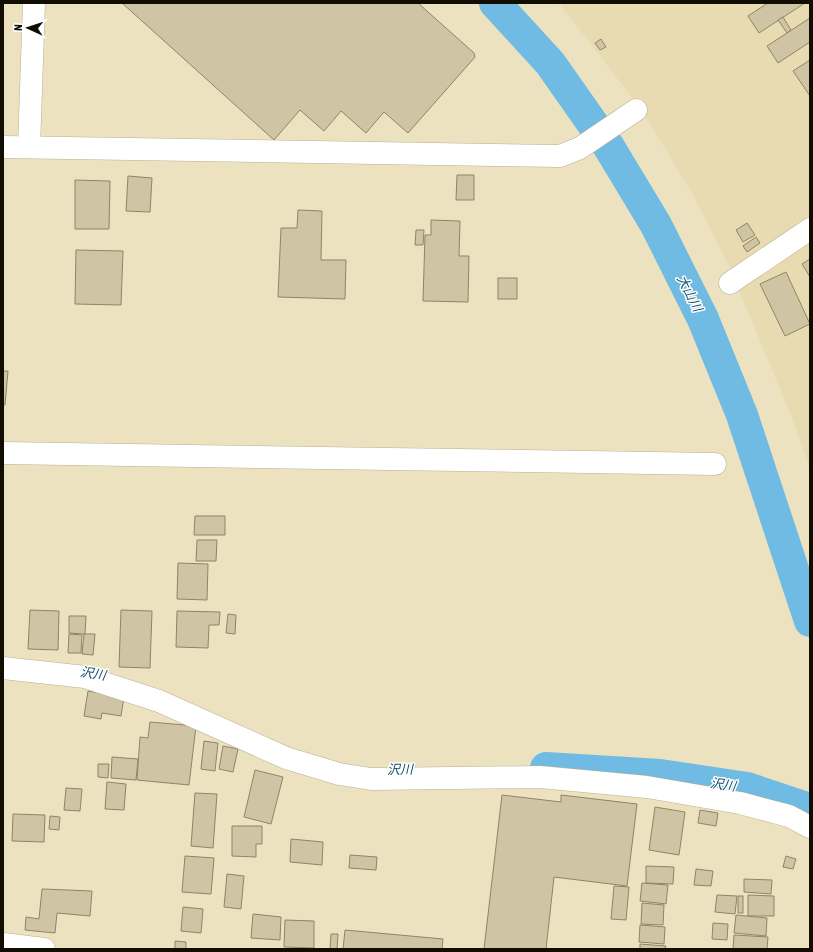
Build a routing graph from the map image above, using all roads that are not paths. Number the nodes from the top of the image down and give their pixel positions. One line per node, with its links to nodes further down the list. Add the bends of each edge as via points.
1 (34, 3): 4 (street)
2 (636, 110): 4 (street, via 580,148 560,156)
3 (3, 147): 4 (street)
4 (29, 147)
5 (810, 229): 6 (street)
6 (730, 283)
7 (3, 453): 8 (street)
8 (715, 464)
9 (3, 668): 10 (street, via 85,677 159,701 286,758 339,774 371,779 540,777 646,787 740,803 790,816)
10 (810, 827)
11 (3, 944): 12 (street)
12 (44, 949)

